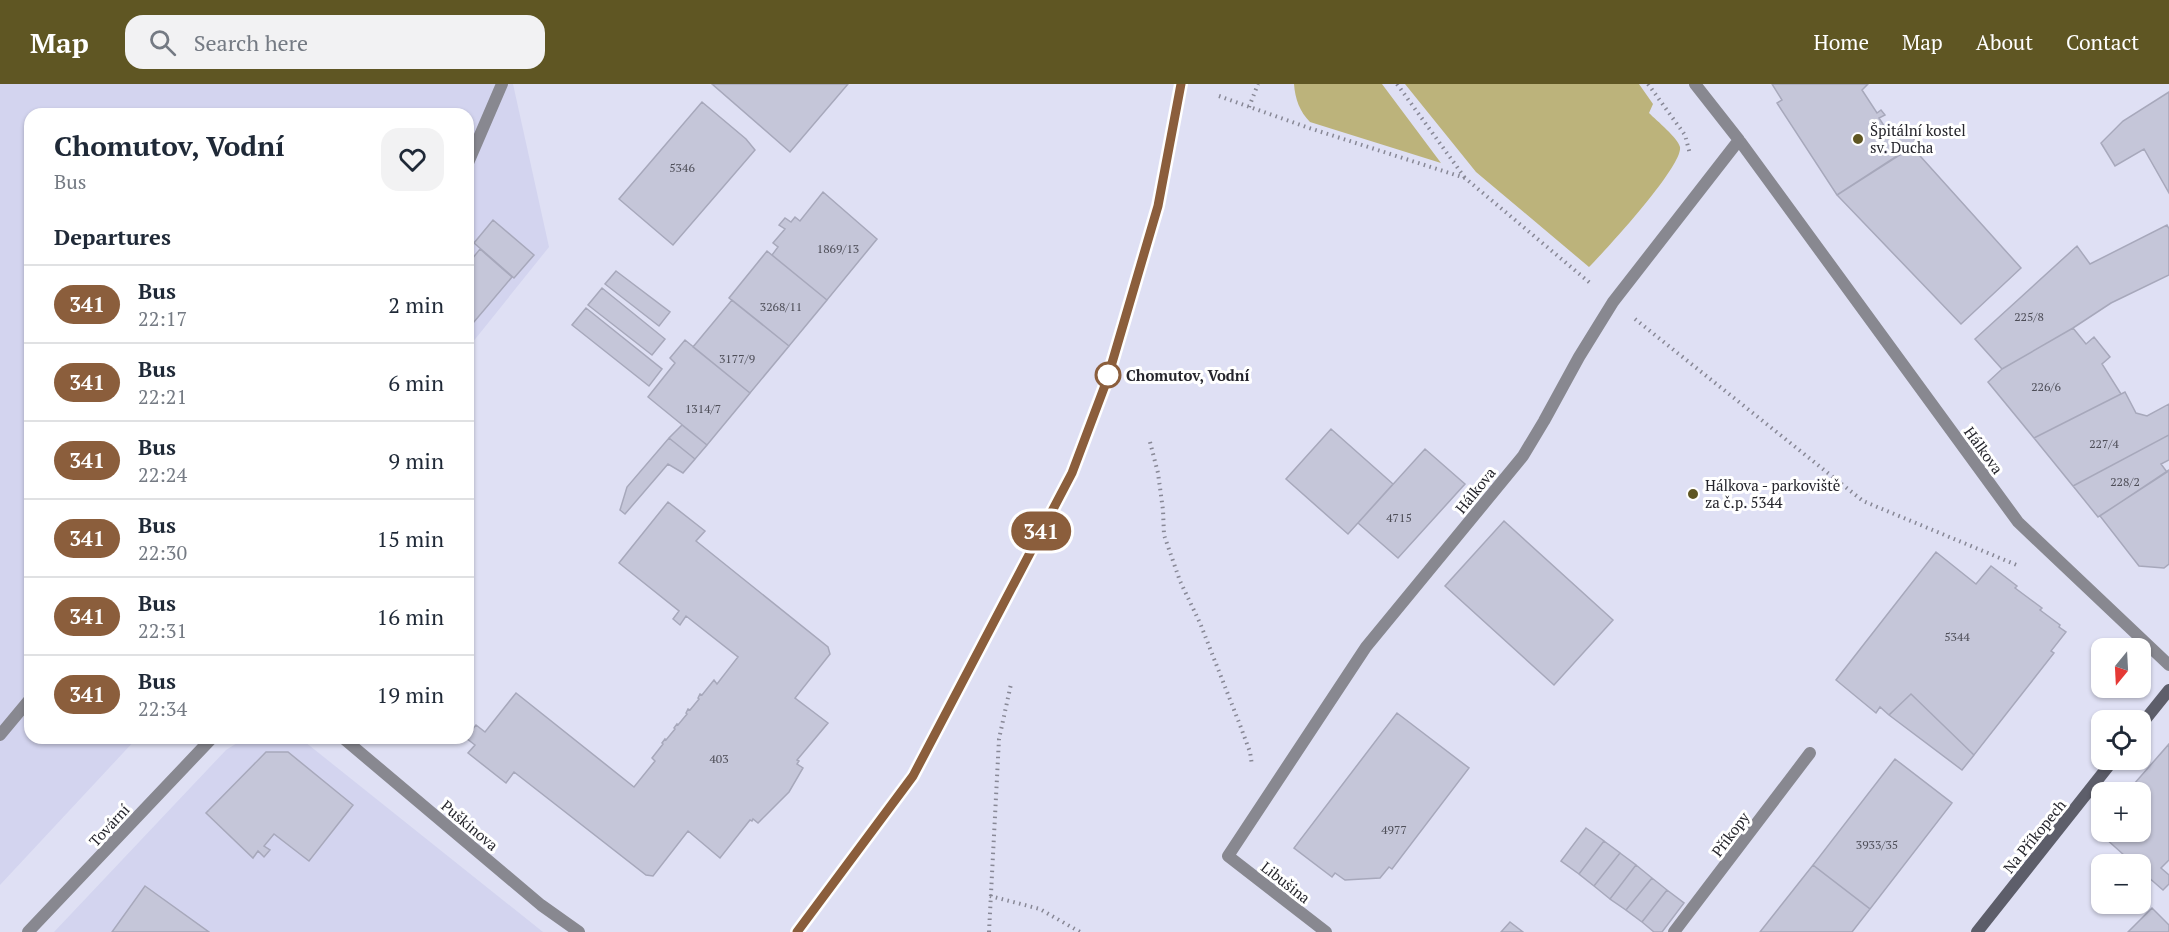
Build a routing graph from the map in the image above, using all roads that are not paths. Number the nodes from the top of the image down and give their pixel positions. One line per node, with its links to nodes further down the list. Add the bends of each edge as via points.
1 (502, 84): 5 (street)
2 (1181, 84): 18 (street, via 1158,206 1107,380 1072,473 913,776)
3 (1695, 84): 4 (street, Hálkova)
4 (1739, 140): 6 (street, Hálkova, via 2018,522); 15 (street, Hálkova, via 1613,302 1523,456 1366,647)
5 (474, 149)
6 (2169, 665)
7 (2169, 690): 9 (street)
8 (24, 706): 10 (street)
9 (2151, 712)
10 (0, 735)
11 (206, 744): 16 (street, Tovární)
12 (350, 744): 17 (street, Puškinova, via 541,905)
13 (1810, 753): 20 (street, Příkopy)
14 (2105, 770): 21 (street, Na Příkopech)
15 (1228, 856): 19 (street, Libušina)
16 (28, 932)
17 (579, 932)
18 (797, 932)
19 (1326, 932)
20 (1674, 932)
21 (1977, 932)

